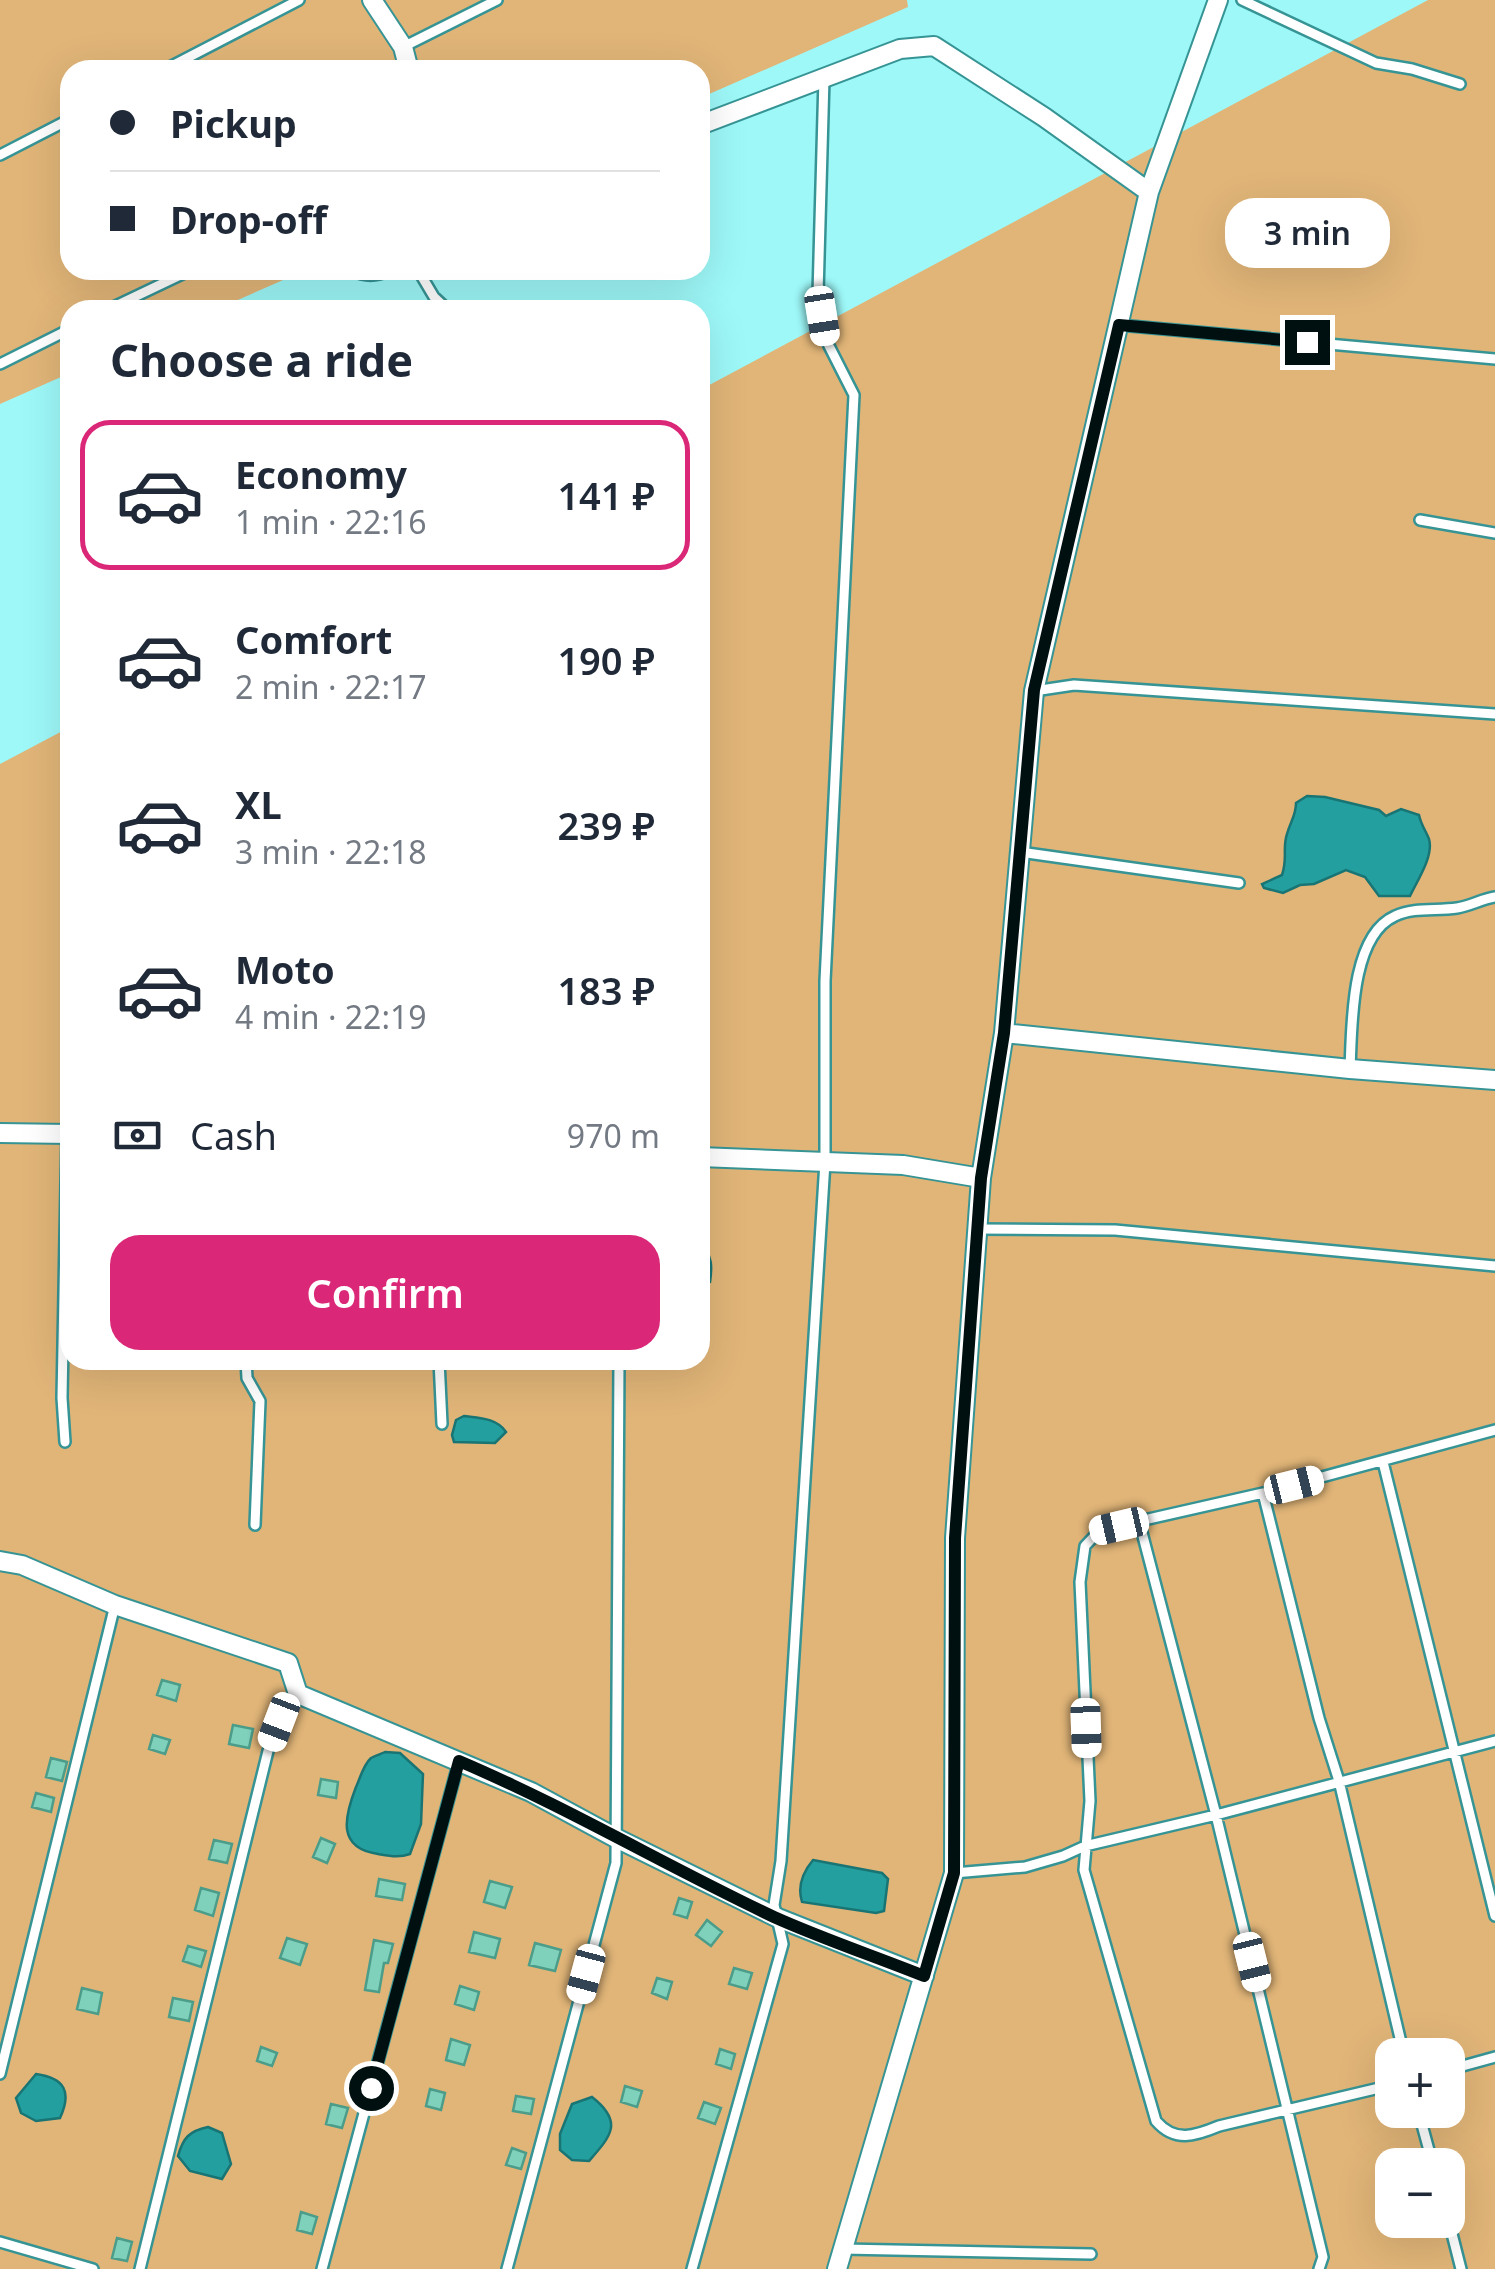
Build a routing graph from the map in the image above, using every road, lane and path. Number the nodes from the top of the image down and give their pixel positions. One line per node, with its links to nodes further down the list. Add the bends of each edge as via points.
1 (299, 0): 7 (lane)
2 (372, 0): 6 (street)
3 (497, 0): 6 (lane)
4 (1218, 0): 14 (street)
5 (1242, 0): 10 (lane, via 1376,63)
6 (403, 48): 8 (street)
7 (183, 60)
8 (406, 60)
9 (824, 78): 11 (street); 14 (street, via 900,49 934,46); 34 (lane, via 818,294 826,338 854,395 825,981)
10 (1460, 84)
11 (710, 122)
12 (60, 124): 13 (lane)
13 (0, 155)
14 (1149, 192): 17 (street)
15 (169, 280): 16 (lane)
16 (128, 300)
17 (1119, 325): 19 (lane); 23 (street)
18 (60, 334): 20 (lane)
19 (1495, 359)
20 (0, 364)
21 (1420, 520): 22 (lane)
22 (1495, 533)
23 (1034, 690): 24 (lane, via 1074,685); 25 (street)
24 (1495, 714)
25 (1020, 852): 26 (lane); 28 (street)
26 (1239, 882)
27 (1495, 897): 29 (lane, via 1462,908 1414,910 1378,928 1354,994)
28 (1004, 1033): 29 (street); 35 (street)
29 (1350, 1069): 30 (street)
30 (1495, 1080)
31 (0, 1134): 32 (street)
32 (60, 1134)
33 (710, 1158): 34 (street)
34 (825, 1162): 35 (street); 61 (lane, via 774,1891)
35 (981, 1178): 36 (street)
36 (977, 1229): 37 (lane, via 1115,1230); 59 (street, via 955,1538)
37 (1495, 1266)
38 (62, 1370): 44 (lane)
39 (247, 1370): 48 (lane, via 260,1401)
40 (440, 1370): 42 (lane)
41 (619, 1370): 57 (lane)
42 (442, 1424)
43 (1495, 1430): 45 (lane)
44 (65, 1442)
45 (1383, 1462): 46 (lane); 53 (lane)
46 (1264, 1493): 47 (lane); 55 (lane)
47 (1139, 1521): 56 (lane); 58 (lane, via 1100,1530 1084,1546 1090,1801)
48 (255, 1525)
49 (0, 1561): 50 (street)
50 (115, 1604): 51 (street, via 288,1662); 66 (lane)
51 (298, 1694): 54 (street); 74 (lane, via 268,1751)
52 (1495, 1741): 53 (lane)
53 (1454, 1753): 55 (lane); 60 (lane)
54 (459, 1761): 57 (street); 75 (lane)
55 (1339, 1781): 56 (lane); 63 (lane)
56 (1216, 1815): 58 (lane); 68 (lane)
57 (616, 1838): 61 (street); 76 (lane, via 616,1863)
58 (1085, 1846): 59 (lane, via 1025,1867); 68 (lane, via 1084,1870 1156,2121 1165,2132 1194,2136)
59 (954, 1873): 62 (street)
60 (1495, 1916)
61 (778, 1918): 62 (street); 77 (lane, via 780,1958)
62 (924, 1976): 71 (street)
63 (1400, 2038)
64 (1495, 2058): 65 (lane)
65 (1465, 2066)
66 (0, 2074)
67 (1375, 2089): 68 (lane)
68 (1288, 2110): 79 (lane, via 1323,2257)
69 (1453, 2238): 80 (lane)
70 (0, 2242): 73 (lane)
71 (843, 2249): 72 (lane); 78 (street)
72 (1090, 2254)
73 (93, 2269)
74 (140, 2269)
75 (322, 2269)
76 (507, 2269)
77 (692, 2269)
78 (837, 2269)
79 (1320, 2269)
80 (1461, 2269)

